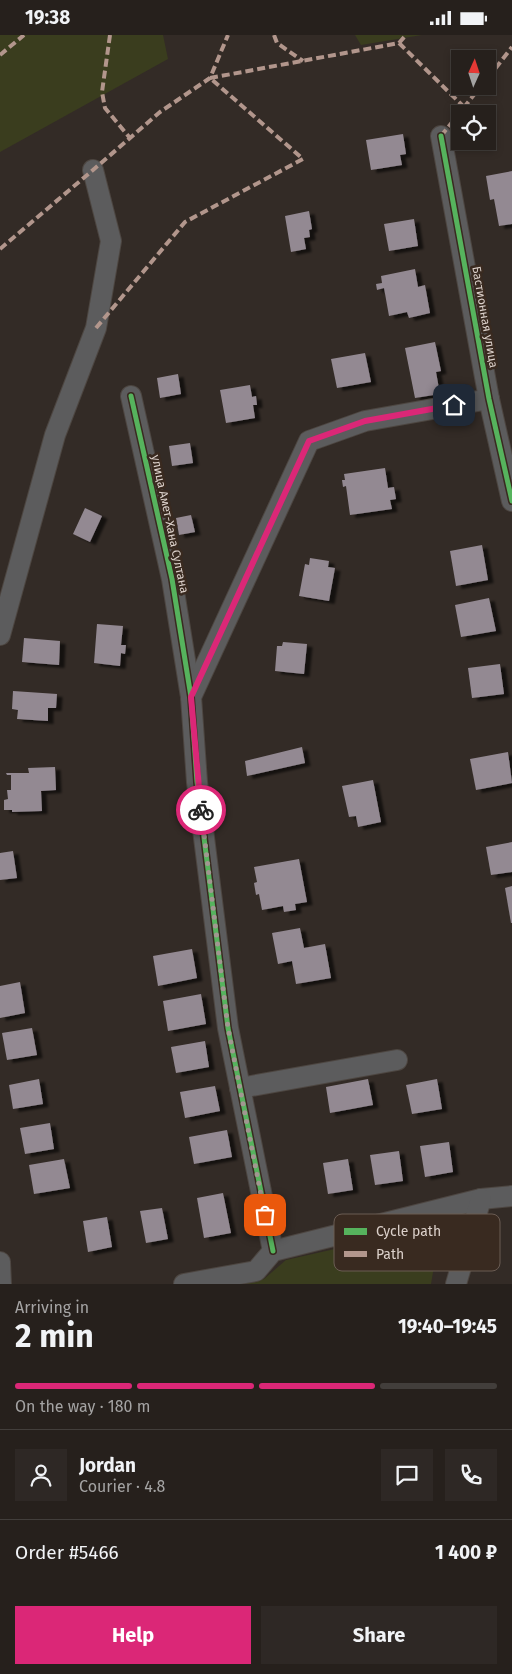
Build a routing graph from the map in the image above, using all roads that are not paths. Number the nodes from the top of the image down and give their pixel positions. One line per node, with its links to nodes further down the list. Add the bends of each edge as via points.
1 (441, 136): 4 (street, Бастионная улица)
2 (93, 170): 6 (street, via 111,241 96,328 55,435)
3 (131, 395): 7 (street, улица Амет-Хана Султана, via 172,579)
4 (489, 399): 5 (street, Бастионная улица); 7 (street, via 365,421 309,441)
5 (512, 501)
6 (0, 635)
7 (191, 697): 9 (street, улица Амет-Хана Султана, via 207,863 228,1028)
8 (397, 1060): 9 (street)
9 (240, 1087): 15 (street, улица Амет-Хана Султана)
10 (512, 1196): 11 (street)
11 (481, 1199): 12 (street); 13 (street)
12 (421, 1214)
13 (477, 1214)
14 (334, 1236): 15 (street)
15 (273, 1251): 19 (street, via 256,1271)
16 (0, 1262): 18 (street)
17 (460, 1271): 20 (street)
18 (1, 1284)
19 (184, 1284)
20 (456, 1284)

